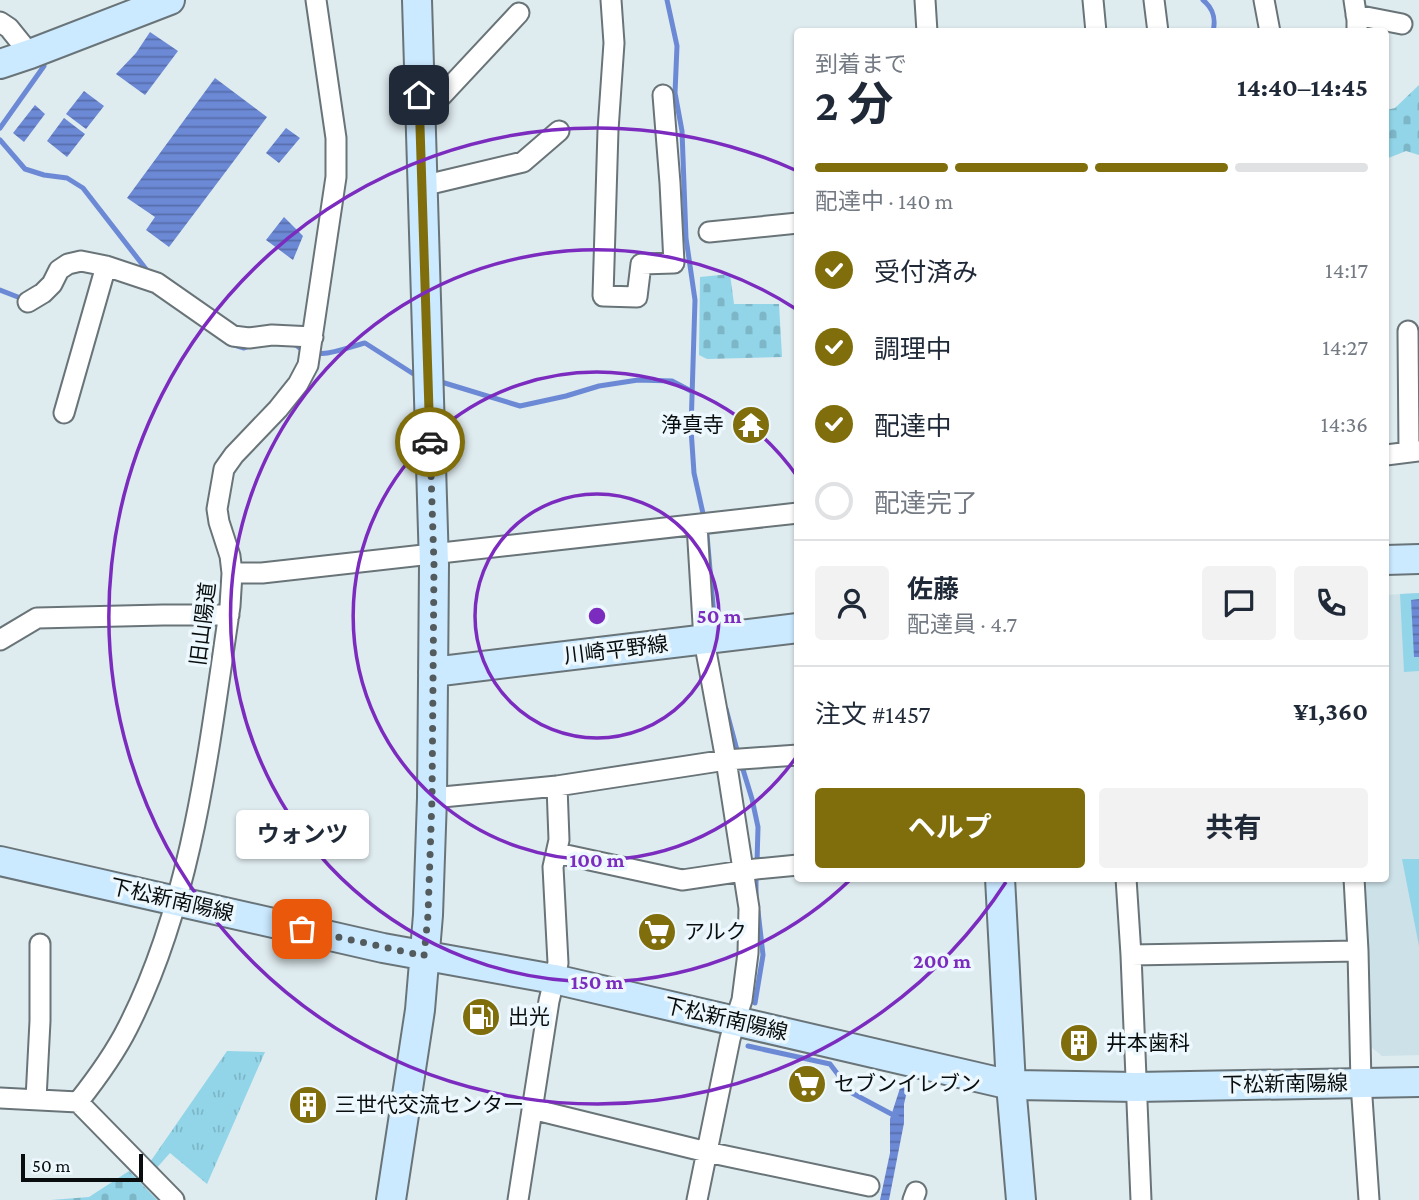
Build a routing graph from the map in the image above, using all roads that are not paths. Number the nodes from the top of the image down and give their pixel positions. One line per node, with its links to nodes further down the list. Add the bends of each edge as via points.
1 (170, 0): 17 (street)
2 (316, 0): 28 (street, via 336,138 336,177)
3 (417, 0): 20 (street)
4 (611, 0): 19 (street, via 614,43 603,296 637,297 641,264 674,263)
5 (925, 0): 13 (street)
6 (1093, 0): 14 (street)
7 (1154, 0): 15 (street)
8 (1264, 0): 16 (street)
9 (519, 13): 20 (street)
10 (1356, 16): 12 (street)
11 (0, 22): 17 (street)
12 (1402, 24)
13 (927, 28)
14 (1096, 28)
15 (1158, 28)
16 (1269, 28)
17 (30, 54): 18 (street)
18 (0, 64)
19 (663, 95)
20 (419, 119): 22 (street)
21 (559, 131): 22 (street, via 523,162)
22 (422, 186): 34 (street)
23 (794, 223): 24 (street)
24 (709, 232)
25 (106, 265): 26 (street, via 68,264 43,293); 28 (street, via 157,283 233,336); 29 (street)
26 (27, 302)
27 (1408, 331): 30 (street)
28 (313, 337): 37 (street, via 298,384 224,469 217,509)
29 (64, 413)
30 (1414, 452): 31 (street)
31 (1389, 455)
32 (794, 513): 33 (street, 旧山陽道)
33 (697, 525): 34 (street, 旧山陽道); 41 (street)
34 (433, 554): 37 (street, 旧山陽道); 42 (street)
35 (1419, 559): 36 (street)
36 (1389, 560)
37 (232, 573): 38 (street, 旧山陽道)
38 (229, 615): 40 (street, via 37,618); 54 (street, 旧山陽道, via 198,810)
39 (794, 629): 41 (street, 川崎平野線)
40 (0, 640)
41 (704, 640): 42 (street, 川崎平野線); 44 (street)
42 (433, 672): 46 (street)
43 (794, 755): 44 (street)
44 (726, 760): 45 (street); 50 (street)
45 (557, 786): 46 (street); 47 (street)
46 (432, 798): 58 (street)
47 (557, 853): 50 (street, via 681,880); 59 (street, via 553,867 558,962)
48 (0, 861): 54 (street, 下松新南陽線)
49 (794, 866): 50 (street)
50 (750, 871): 60 (street, via 748,953)
51 (1000, 882): 63 (street)
52 (1126, 882): 57 (street)
53 (1354, 882): 56 (street)
54 (176, 900): 58 (street, 下松新南陽線); 67 (street, 旧山陽道, via 164,944 128,1027 105,1068)
55 (40, 944): 66 (street)
56 (1359, 951): 57 (street); 62 (street)
57 (1131, 955): 64 (street)
58 (424, 956): 59 (street, 下松新南陽線); 72 (street)
59 (554, 979): 60 (street, 下松新南陽線); 68 (street)
60 (735, 1021): 63 (street, 下松新南陽線); 69 (street)
61 (1419, 1082): 62 (street, 下松新南陽線)
62 (1361, 1083): 64 (street, 下松新南陽線); 77 (street)
63 (1011, 1085): 64 (street, 下松新南陽線); 75 (street)
64 (1136, 1087): 76 (street)
65 (0, 1098): 66 (street)
66 (36, 1099): 67 (street)
67 (78, 1102): 71 (street)
68 (532, 1109): 69 (street); 73 (street)
69 (706, 1152): 70 (street); 74 (street)
70 (869, 1186)
71 (174, 1200)
72 (391, 1200)
73 (518, 1200)
74 (697, 1200)
75 (1021, 1200)
76 (1141, 1200)
77 (1369, 1200)

